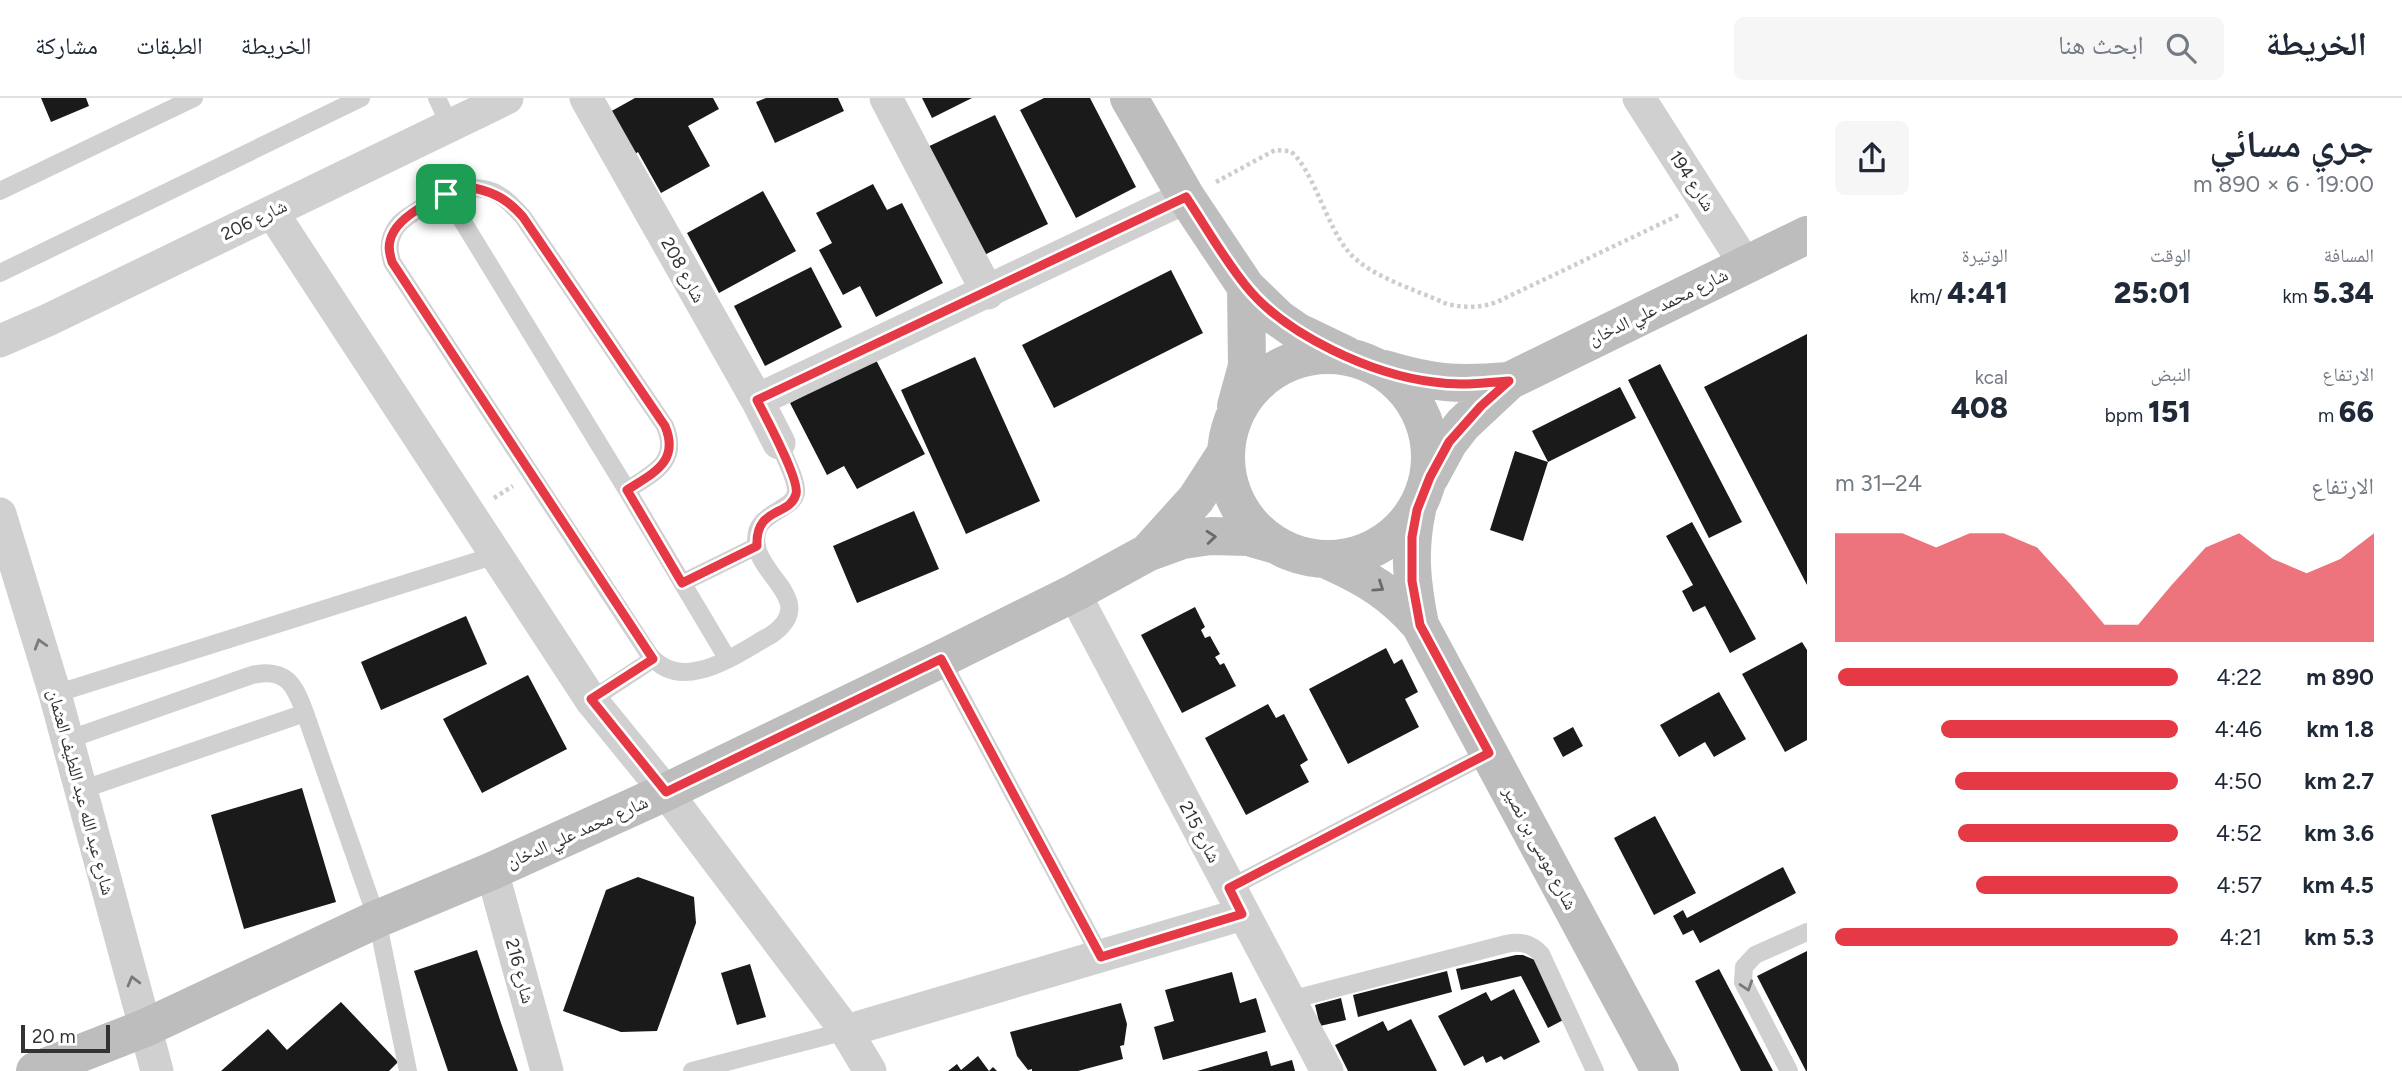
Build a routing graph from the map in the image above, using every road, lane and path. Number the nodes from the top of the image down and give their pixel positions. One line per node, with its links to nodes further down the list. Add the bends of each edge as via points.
1 (194, 98): 9 (lane)
2 (361, 98): 16 (lane)
3 (507, 98): 8 (street, شارع 206)
4 (586, 98): 22 (street, شارع 208)
5 (886, 98): 18 (street)
6 (1129, 98): 11 (street)
7 (1639, 98): 12 (street, شارع 194)
8 (444, 112): 13 (street, شارع 206)
9 (0, 191)
10 (446, 194): 25 (lane, via 395,229 390,240 392,262); 26 (lane); 26 (lane, via 474,188 510,202 665,426 670,448 663,464)
11 (1186, 197): 12 (path, via 1275,150 1290,151 1300,161 1347,251 1359,262 1447,303 1472,307 1497,302); 17 (street); 18 (street)
12 (1705, 202): 15 (street, شارع 194)
13 (272, 212): 19 (street, شارع 206); 28 (street)
14 (1807, 235): 15 (street, شارع محمد علي الدخان)
15 (1745, 264): 21 (street, شارع محمد علي الدخان)
16 (0, 273)
17 (1247, 287): 20 (street, via 1298,332); 23 (street, via 1247,366)
18 (988, 293): 22 (street)
19 (0, 341)
20 (1365, 363): 21 (street, شارع محمد علي الدخان, via 1433,382); 23 (street, via 1321,355 1292,361 1265,376 1244,397); 27 (street, via 1404,388 1422,415 1431,445)
21 (1509, 381): 27 (street, شارع محمد علي الدخان, via 1449,442)
22 (757, 400): 24 (street, شارع 208)
23 (1227, 439): 30 (street, via 1228,485 1242,514); 32 (street, شارع محمد علي الدخان, via 1196,499)
24 (779, 443): 31 (lane, via 796,495 762,522)
25 (532, 475): 28 (path); 39 (lane)
26 (627, 490): 35 (lane)
27 (1423, 494): 34 (street, via 1394,537 1363,554); 37 (street, شارع موسى بن نصير, via 1411,558)
28 (469, 513): 33 (street)
29 (0, 514): 41 (street, شارع عبد الله عبد اللطيف العثمان, one-way to 29)
30 (1276, 545): 32 (street, شارع محمد علي الدخان, one-way to 30, via 1211,536 1248,537); 34 (street, via 1294,555)
31 (757, 546): 35 (lane); 38 (lane, via 787,597 787,619 771,635)
32 (1147, 553): 36 (street, شارع محمد علي الدخان)
33 (496, 555): 41 (lane); 42 (street)
34 (1329, 561): 37 (street, شارع موسى بن نصير, one-way to 37, via 1375,583)
35 (682, 583): 38 (lane)
36 (1074, 593): 40 (street, شارع محمد علي الدخان); 49 (street, شارع 215)
37 (1420, 625): 45 (street, شارع موسى بن نصير)
38 (727, 658): 39 (lane, via 689,673 676,672)
39 (653, 659): 42 (lane)
40 (941, 659): 47 (street, شارع محمد علي الدخان); 52 (lane)
41 (55, 694): 44 (street, شارع عبد الله عبد اللطيف العثمان)
42 (591, 699): 47 (street)
43 (305, 713): 44 (lane, via 290,682 276,674 260,673); 46 (lane); 50 (lane)
44 (67, 740): 46 (street, شارع عبد الله عبد اللطيف العثمان)
45 (1489, 753): 49 (lane); 56 (street, شارع موسى بن نصير)
46 (81, 790): 54 (street, شارع عبد الله عبد اللطيف العثمان, one-way to 46)
47 (666, 792): 48 (street, شارع محمد علي الدخان); 55 (street)
48 (492, 870): 50 (street, شارع محمد علي الدخان); 60 (street, شارع 216)
49 (1236, 901): 52 (street); 53 (street, شارع 215)
50 (377, 919): 54 (street, شارع محمد علي الدخان); 59 (lane)
51 (1807, 932): 65 (lane, one-way to 65, via 1755,955 1744,967 1743,982)
52 (1101, 957): 55 (street)
53 (1290, 1000): 63 (street, شارع 215); 64 (lane, via 1506,944 1525,943 1541,954)
54 (145, 1028): 57 (street, شارع محمد علي الدخان); 58 (street, شارع عبد الله عبد اللطيف العثمان)
55 (846, 1031): 61 (lane); 62 (street)
56 (1653, 1070)
57 (35, 1071)
58 (157, 1071)
59 (408, 1071)
60 (547, 1071)
61 (692, 1071)
62 (870, 1071)
63 (1327, 1071)
64 (1595, 1071)
65 (1789, 1071)

